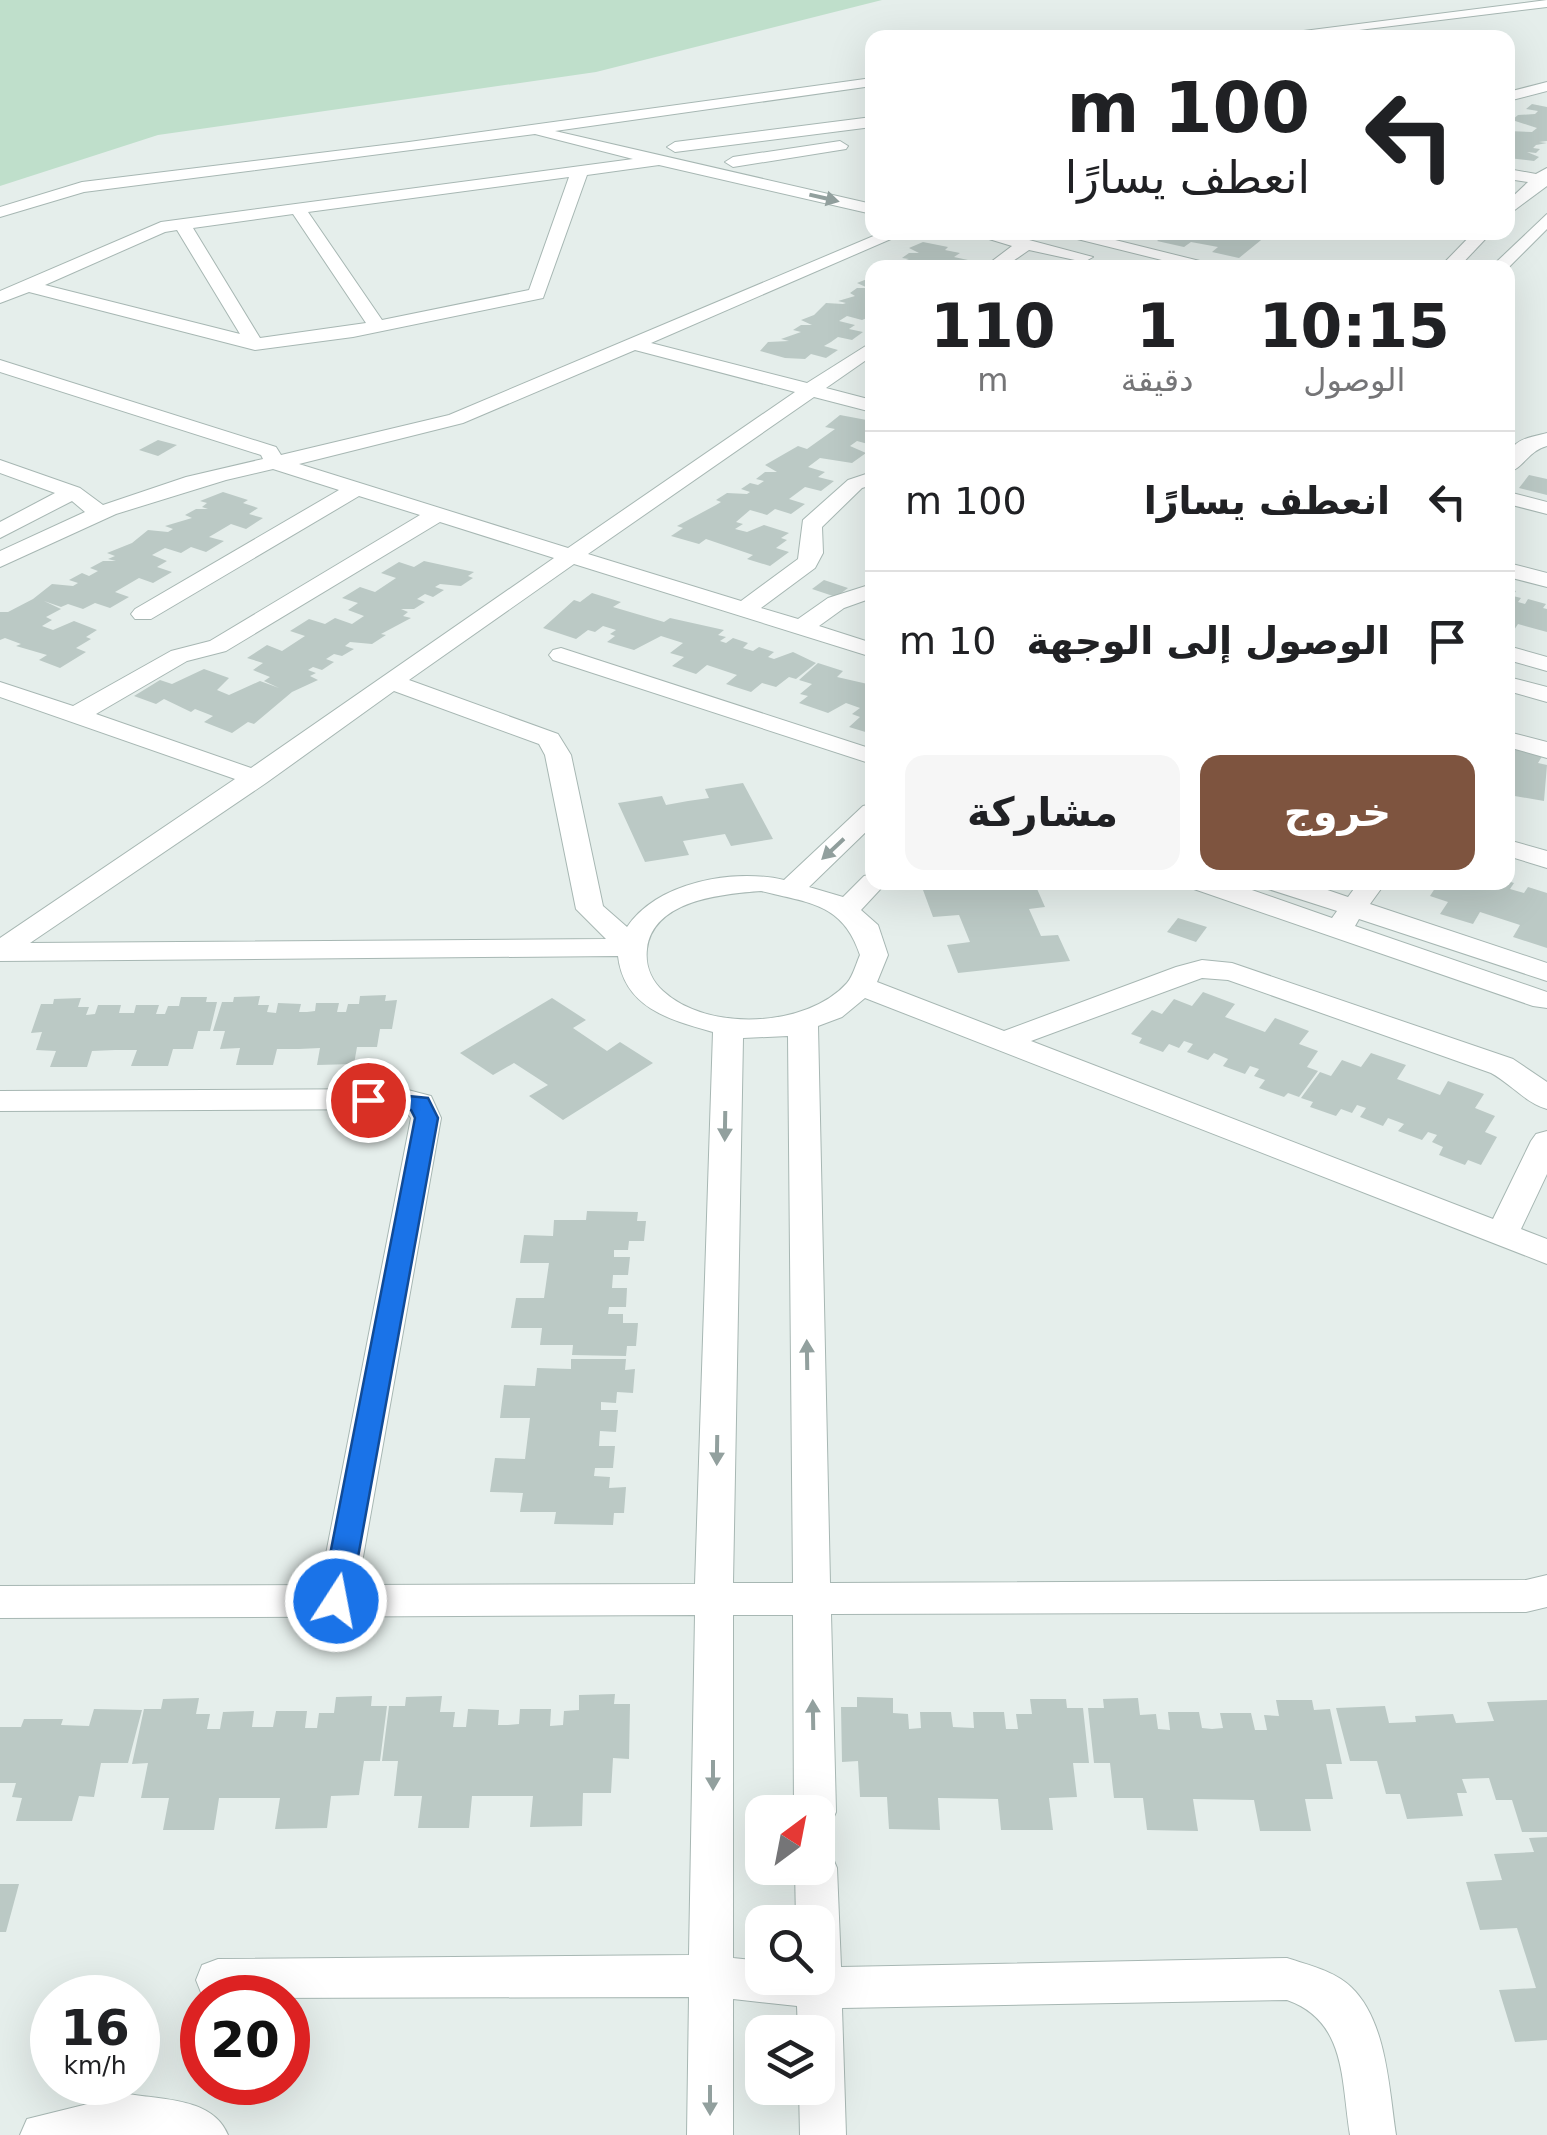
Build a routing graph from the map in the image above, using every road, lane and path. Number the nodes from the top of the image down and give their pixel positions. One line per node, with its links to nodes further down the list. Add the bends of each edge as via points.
1 (1547, 3): 2 (street)
2 (1410, 20): 3 (street); 4 (street)
3 (1324, 30)
4 (1435, 30)
5 (865, 83): 8 (street)
6 (1547, 86): 7 (street)
7 (1515, 95)
8 (570, 122): 10 (street); 12 (street)
9 (865, 123): 12 (street)
10 (524, 130): 13 (street); 22 (street, via 82,188)
11 (854, 144): 14 (street)
12 (676, 148): 14 (street)
13 (659, 160): 15 (street); 20 (street, one-way to 20)
14 (733, 162): 18 (street)
15 (580, 170): 21 (street); 38 (street, via 537,294)
16 (1515, 175): 17 (street)
17 (1545, 178): 19 (street)
18 (865, 190)
19 (1515, 204)
20 (865, 208)
21 (298, 210): 24 (street); 38 (street)
22 (0, 212)
23 (1547, 219): 25 (street)
24 (182, 224): 36 (street, via 161,227); 39 (street)
25 (1538, 239): 35 (street)
26 (881, 240): 40 (street)
27 (1009, 240): 30 (street)
28 (1093, 240): 33 (street)
29 (1476, 240): 34 (street)
30 (1026, 244): 31 (street); 32 (street)
31 (1003, 260)
32 (1096, 260)
33 (1184, 260)
34 (1455, 260)
35 (1509, 260)
36 (28, 286): 37 (street); 39 (street)
37 (0, 298)
38 (377, 326): 39 (street)
39 (255, 344)
40 (636, 346): 43 (street); 47 (street, via 456,419)
41 (865, 353): 43 (street)
42 (0, 366): 47 (street, via 269,451)
43 (810, 390): 44 (street); 57 (street)
44 (865, 404)
45 (1547, 439): 46 (street)
46 (1516, 444)
47 (276, 462): 50 (street); 54 (street)
48 (0, 466): 51 (street)
49 (865, 480): 62 (street, via 810,525 807,562)
50 (358, 488): 55 (street); 63 (street)
51 (73, 492): 54 (street); 56 (street)
52 (1515, 500): 53 (street)
53 (1547, 508)
54 (100, 513): 58 (street)
55 (439, 513): 57 (street); 73 (street, via 218,646 179,656)
56 (0, 531)
57 (572, 555): 62 (street); 69 (street)
58 (0, 560)
59 (1515, 572): 60 (street)
60 (1547, 580)
61 (865, 590): 64 (street)
62 (745, 610): 64 (street)
63 (143, 614)
64 (802, 628): 65 (street)
65 (865, 648)
66 (1515, 654): 68 (street)
67 (561, 655): 76 (street)
68 (1547, 664)
69 (390, 681): 77 (street); 88 (street, via 548,739 558,755 590,909)
70 (1515, 686): 72 (street)
71 (0, 689): 73 (street)
72 (1547, 695)
73 (74, 716): 77 (street)
74 (1515, 740): 75 (street)
75 (1547, 750)
76 (865, 755)
77 (258, 778): 89 (street)
78 (865, 819): 81 (street, one-way to 81)
79 (1515, 850): 80 (street)
80 (1547, 860)
81 (793, 886): 86 (street); 88 (street, via 742,884 691,893 652,916)
82 (866, 890): 86 (street)
83 (1232, 890): 87 (street)
84 (1291, 890): 87 (street)
85 (1367, 890): 87 (street)
86 (847, 909): 91 (street, via 874,946)
87 (1346, 919): 90 (street)
88 (632, 947): 89 (street); 93 (street, via 644,989 664,1007)
89 (0, 951)
90 (1545, 986)
91 (864, 987): 92 (street, via 847,1003); 94 (street)
92 (803, 1022): 93 (street); 101 (street, one-way to 92)
93 (728, 1028): 102 (street, one-way to 102)
94 (1004, 1041): 95 (street, via 1186,972 1215,969 1502,1066); 98 (street)
95 (1545, 1091)
96 (0, 1101): 103 (street, via 420,1103 426,1118)
97 (1547, 1142): 98 (street)
98 (1502, 1234): 99 (street)
99 (1547, 1252)
100 (1547, 1591): 101 (street)
101 (810, 1599): 102 (street); 105 (street, one-way to 101)
102 (714, 1600): 103 (street); 106 (street, one-way to 106)
103 (336, 1601): 104 (street)
104 (0, 1602)
105 (815, 1795)
106 (711, 1976): 107 (street); 108 (street); 113 (street, one-way to 113)
107 (310, 1979)
108 (745, 1980)
109 (835, 1988): 115 (street, via 1286,1979 1338,2004 1352,2029)
110 (820, 1995): 114 (street)
111 (43, 2135): 112 (street, via 128,2117)
112 (206, 2135)
113 (710, 2135)
114 (823, 2135)
115 (1373, 2135)

